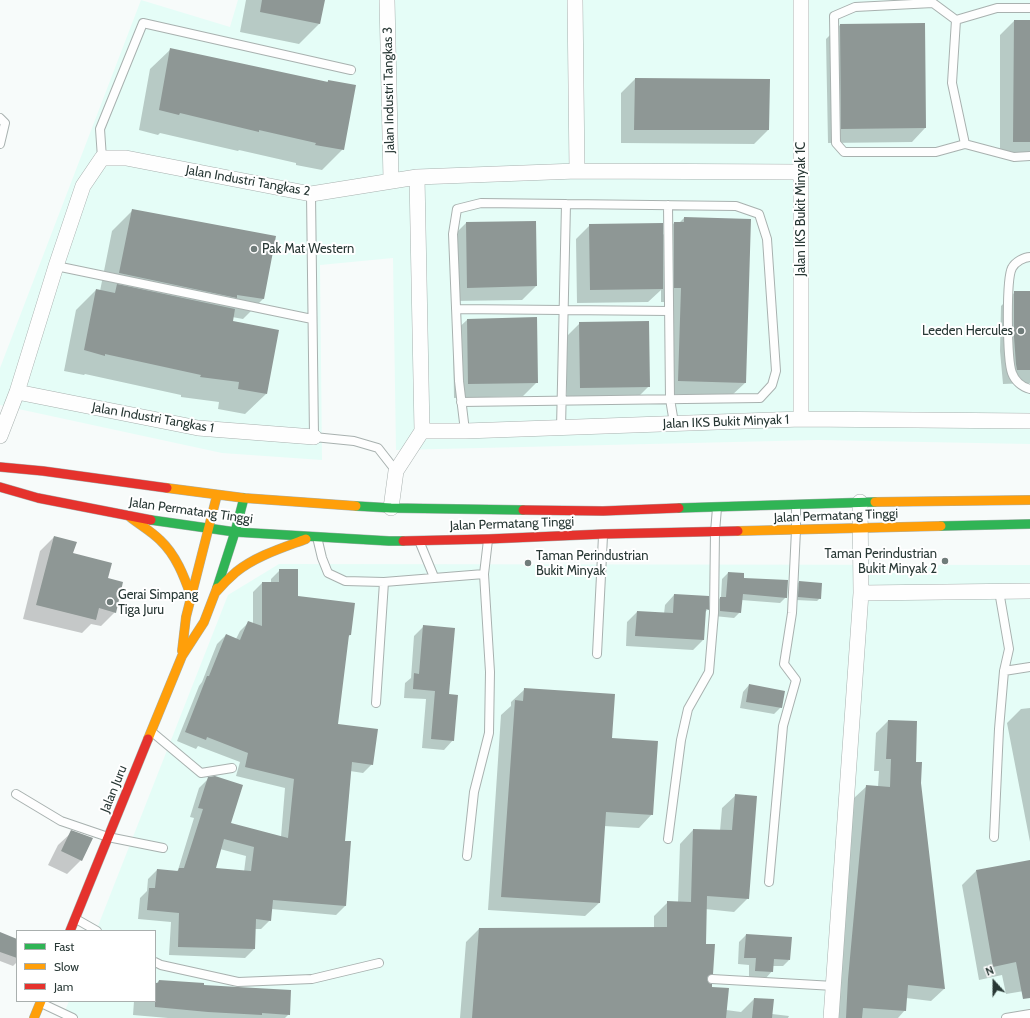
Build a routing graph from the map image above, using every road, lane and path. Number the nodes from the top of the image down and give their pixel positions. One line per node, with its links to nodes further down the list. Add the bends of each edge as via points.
1 (387, 0): 15 (street, Jalan Industri Tangkas 3)
2 (575, 0): 12 (street)
3 (801, 0): 13 (street, Jalan IKS Bukit Minyak 1C)
4 (1030, 8): 5 (lane, via 997,8)
5 (956, 20): 9 (lane, via 952,83); 9 (lane, via 933,3 855,7 834,16 836,143 844,152 936,152)
6 (351, 70): 11 (lane, via 144,23 100,129)
7 (0, 118): 8 (lane, via 5,123)
8 (0, 144)
9 (965, 144): 10 (lane, via 1014,156)
10 (1030, 156)
11 (102, 158): 16 (street, Jalan Industri Tangkas 2, via 126,158); 20 (street, via 83,186)
12 (577, 171): 13 (street, Jalan Industri Tangkas 2); 14 (street, Jalan Industri Tangkas 2)
13 (801, 172): 30 (street, Jalan IKS Bukit Minyak 1C)
14 (417, 177): 15 (street, Jalan Industri Tangkas 2); 34 (street)
15 (391, 180): 16 (street, Jalan Industri Tangkas 2)
16 (312, 194): 24 (lane)
17 (566, 204): 18 (lane); 21 (lane, via 482,203 457,209 453,234); 22 (lane)
18 (668, 206): 23 (lane); 27 (lane, via 736,206 759,214 767,239 776,371 772,385 760,398)
19 (1030, 257): 25 (lane, via 1024,257 1012,268 1008,286 1009,353 1012,373 1022,386)
20 (56, 266): 24 (lane); 26 (street)
21 (456, 309): 22 (lane); 29 (lane)
22 (563, 310): 23 (lane); 28 (lane)
23 (669, 311): 27 (lane)
24 (312, 319): 37 (lane)
25 (1030, 389)
26 (17, 392): 36 (street); 37 (street, Jalan Industri Tangkas 1, via 198,428)
27 (670, 399): 28 (lane); 32 (lane)
28 (561, 400): 29 (lane); 33 (lane)
29 (461, 402): 35 (lane)
30 (801, 419): 31 (street, Jalan IKS Bukit Minyak 1); 32 (street, Jalan IKS Bukit Minyak 1)
31 (1030, 422)
32 (674, 423): 33 (street, Jalan IKS Bukit Minyak 1)
33 (561, 428): 35 (street, Jalan IKS Bukit Minyak 1)
34 (422, 431): 35 (street, Jalan IKS Bukit Minyak 1); 39 (street)
35 (465, 431)
36 (0, 436)
37 (314, 437): 39 (lane, via 354,441 378,448)
38 (0, 467): 41 (main road, Jalan Permatang Tinggi)
39 (396, 471): 47 (street)
40 (1, 491): 48 (main road, Jalan Permatang Tinggi)
41 (217, 495): 42 (main road, Jalan Permatang Tinggi); 52 (main road, Jalan Juru)
42 (244, 498): 47 (main road, Jalan Permatang Tinggi); 54 (main road, Jalan Juru)
43 (1030, 500): 44 (main road, Jalan Permatang Tinggi)
44 (860, 502): 45 (main road, Jalan Permatang Tinggi); 51 (street)
45 (796, 504): 46 (main road, Jalan Permatang Tinggi); 53 (lane)
46 (717, 507): 49 (main road, Jalan Permatang Tinggi); 55 (lane)
47 (391, 508): 49 (main road, Jalan Permatang Tinggi)
48 (128, 516): 52 (main road, Jalan Permatang Tinggi); 66 (main road, via 159,539 173,555)
49 (603, 522): 55 (main road, Jalan Permatang Tinggi); 57 (main road, Jalan Permatang Tinggi); 67 (lane)
50 (1030, 524): 51 (main road, Jalan Permatang Tinggi)
51 (861, 528): 53 (main road, Jalan Permatang Tinggi); 65 (street)
52 (210, 529): 54 (main road, Jalan Permatang Tinggi); 66 (main road, Jalan Juru)
53 (796, 530): 55 (main road, Jalan Permatang Tinggi); 80 (lane, via 792,613 784,664 796,680 783,726)
54 (235, 532): 56 (main road, Jalan Permatang Tinggi); 64 (main road, Jalan Juru)
55 (715, 532): 77 (lane, via 714,613 709,672 688,709 681,740)
56 (316, 536): 58 (main road, Jalan Permatang Tinggi, via 389,541); 61 (lane, via 328,572 345,581); 64 (main road, via 256,559 236,572)
57 (488, 539): 58 (main road, Jalan Permatang Tinggi); 59 (lane)
58 (419, 540): 60 (lane)
59 (484, 574): 60 (lane); 79 (lane, via 490,672 489,734 474,792)
60 (434, 577): 61 (lane)
61 (384, 582): 71 (lane)
62 (998, 591): 63 (street); 65 (street); 70 (lane, via 1009,649)
63 (1030, 591)
64 (216, 592): 68 (main road, Jalan Juru, via 204,622)
65 (860, 592): 87 (street)
66 (191, 596): 68 (main road, Jalan Juru)
67 (597, 654)
68 (182, 656): 72 (main road, Jalan Juru)
69 (1030, 667): 70 (lane)
70 (1004, 671): 76 (lane)
71 (376, 703)
72 (151, 731): 73 (lane, via 201,773); 75 (main road, Jalan Juru)
73 (232, 768)
74 (16, 794): 75 (lane, via 61,821)
75 (108, 837): 78 (lane); 81 (main road, Jalan Juru)
76 (994, 837)
77 (668, 839)
78 (163, 848)
79 (467, 856)
80 (769, 882)
81 (75, 918): 82 (main road, Jalan Juru); 83 (lane)
82 (70, 930)
83 (95, 930)
84 (156, 962): 85 (lane, via 238,982 312,979)
85 (379, 963)
86 (712, 979): 87 (lane)
87 (834, 986): 92 (street)
88 (41, 1002): 90 (main road); 91 (lane)
89 (1030, 1014): 93 (lane)
90 (34, 1018)
91 (73, 1018)
92 (831, 1018)
93 (1006, 1018)

